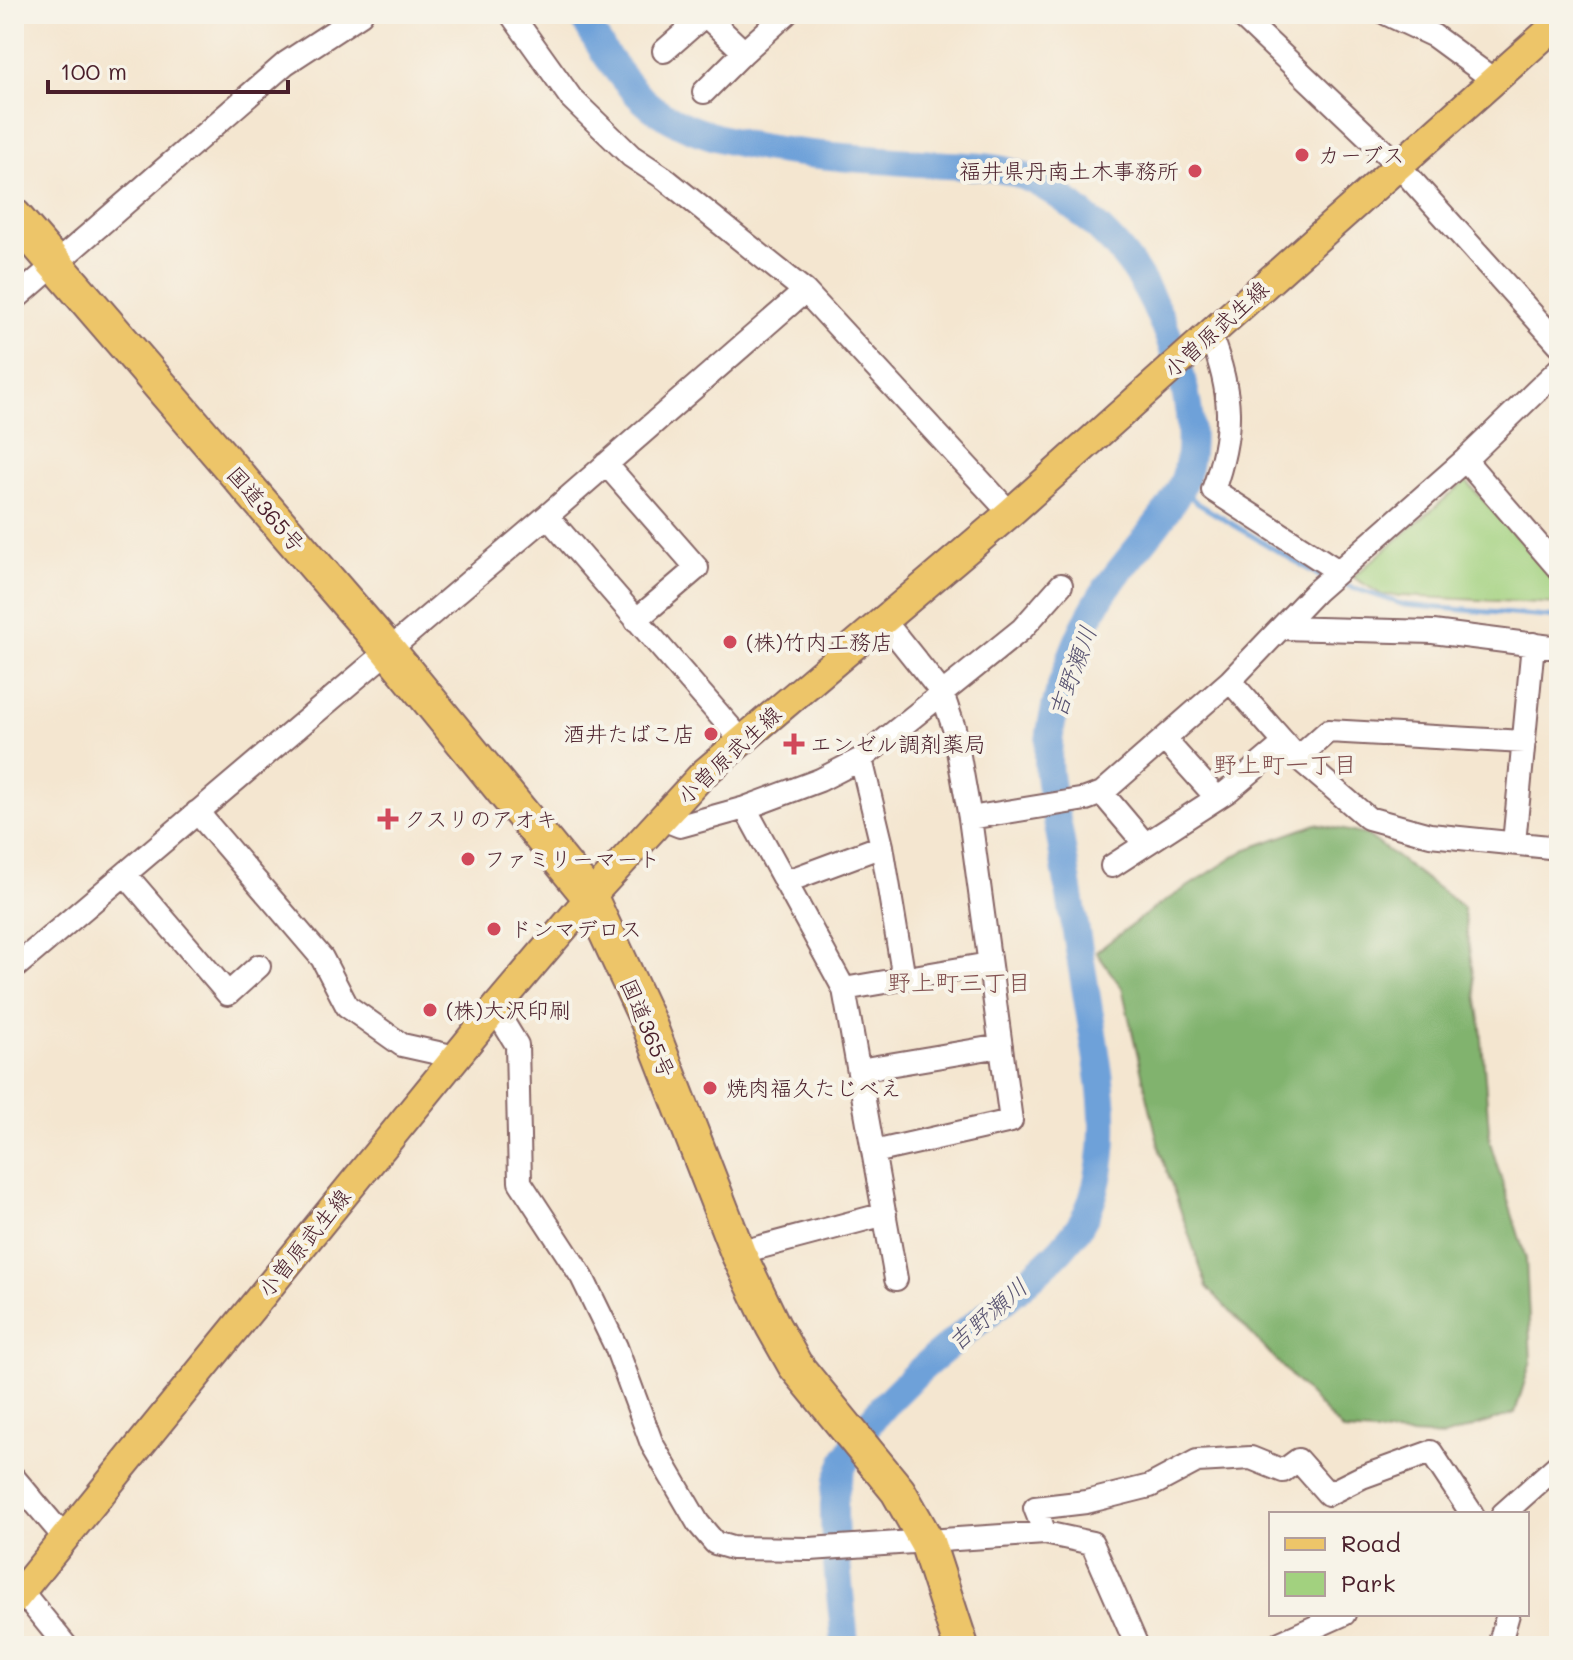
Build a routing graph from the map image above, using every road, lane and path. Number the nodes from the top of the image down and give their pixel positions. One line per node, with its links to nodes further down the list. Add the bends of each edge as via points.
1 (361, 14): 14 (street, via 286,63)
2 (511, 14): 15 (street, via 571,98 631,156)
3 (705, 14): 8 (street); 9 (street)
4 (786, 14): 9 (street)
5 (1239, 14): 12 (street)
6 (1387, 14): 10 (street, via 1434,36)
7 (1559, 23): 10 (main road, 小曽原武生線)
8 (664, 51)
9 (744, 52): 11 (street)
10 (1494, 80): 12 (main road, 小曽原武生線)
11 (704, 92)
12 (1398, 165): 17 (main road, 小曽原武生線); 18 (street)
13 (14, 216): 14 (highway, 国道365号)
14 (56, 265): 16 (street); 32 (highway, 国道365号)
15 (805, 291): 21 (street); 22 (street)
16 (14, 300)
17 (1206, 338): 22 (main road, 小曽原武生線); 25 (street, via 1230,403 1227,452 1213,490)
18 (1559, 344)
19 (1559, 369): 20 (street)
20 (1465, 460): 24 (street); 25 (street)
21 (606, 464): 23 (street); 28 (street, via 697,568)
22 (1010, 513): 27 (main road, 小曽原武生線)
23 (547, 516): 28 (street); 32 (street)
24 (1559, 569)
25 (1338, 571): 29 (street)
26 (1061, 585): 34 (street, via 1022,629)
27 (882, 618): 34 (street); 36 (main road, 小曽原武生線)
28 (636, 620): 36 (street)
29 (1281, 628): 30 (street, via 1433,632); 33 (street)
30 (1533, 644): 31 (street); 37 (street)
31 (1559, 648)
32 (389, 651): 43 (street); 53 (highway, 国道365号)
33 (1230, 681): 35 (street); 38 (street)
34 (942, 693): 39 (street); 44 (street, via 954,728)
35 (1164, 739): 40 (street); 41 (street)
36 (742, 741): 45 (main road, 小曽原武生線)
37 (1524, 742): 38 (street, via 1328,731); 46 (street)
38 (1291, 750): 41 (street); 46 (street, via 1368,818 1384,825)
39 (861, 759): 42 (street); 48 (street)
40 (1094, 796): 44 (street); 47 (street)
41 (1217, 798): 47 (street)
42 (745, 808): 45 (street, via 680,826); 52 (street)
43 (197, 812): 51 (street); 61 (street, via 322,958 347,1006 402,1045)
44 (970, 818): 54 (street)
45 (662, 819): 53 (main road, 小曽原武生線)
46 (1514, 843): 49 (street)
47 (1145, 844): 50 (street)
48 (882, 846): 52 (street); 57 (street)
49 (1559, 848)
50 (1112, 866)
51 (126, 875): 55 (street, via 228,994); 56 (street)
52 (785, 882): 58 (street)
53 (590, 897): 59 (main road, 小曽原武生線); 65 (highway, 国道365号, via 648,1022)
54 (989, 964): 57 (street); 60 (street)
55 (259, 966)
56 (14, 968)
57 (904, 979): 58 (street)
58 (844, 989): 62 (street)
59 (495, 1009): 61 (main road, 小曽原武生線); 73 (street, via 517,1045 520,1182 582,1277 616,1347 652,1444 715,1543 810,1549)
60 (1001, 1046): 62 (street); 63 (street, via 1011,1121)
61 (456, 1057): 72 (main road, 小曽原武生線)
62 (859, 1070): 63 (street)
63 (874, 1152): 64 (street)
64 (885, 1214): 65 (street); 66 (street)
65 (738, 1253): 73 (highway, 国道365号, via 795,1365 898,1491)
66 (896, 1279)
67 (1559, 1464): 70 (street)
68 (14, 1478): 72 (street)
69 (1471, 1512): 71 (street, via 1431,1452 1328,1494 1298,1460 1283,1471 1251,1458 1197,1461 1150,1486 1035,1508)
70 (1505, 1512)
71 (1045, 1533): 73 (street); 79 (street, via 1092,1543)
72 (64, 1537): 74 (main road, 小曽原武生線)
73 (927, 1542): 78 (highway, 国道365号)
74 (18, 1596): 77 (street)
75 (1340, 1616): 80 (street)
76 (1507, 1616): 81 (street)
77 (66, 1646)
78 (961, 1646)
79 (1137, 1646)
80 (1273, 1646)
81 (1499, 1646)

